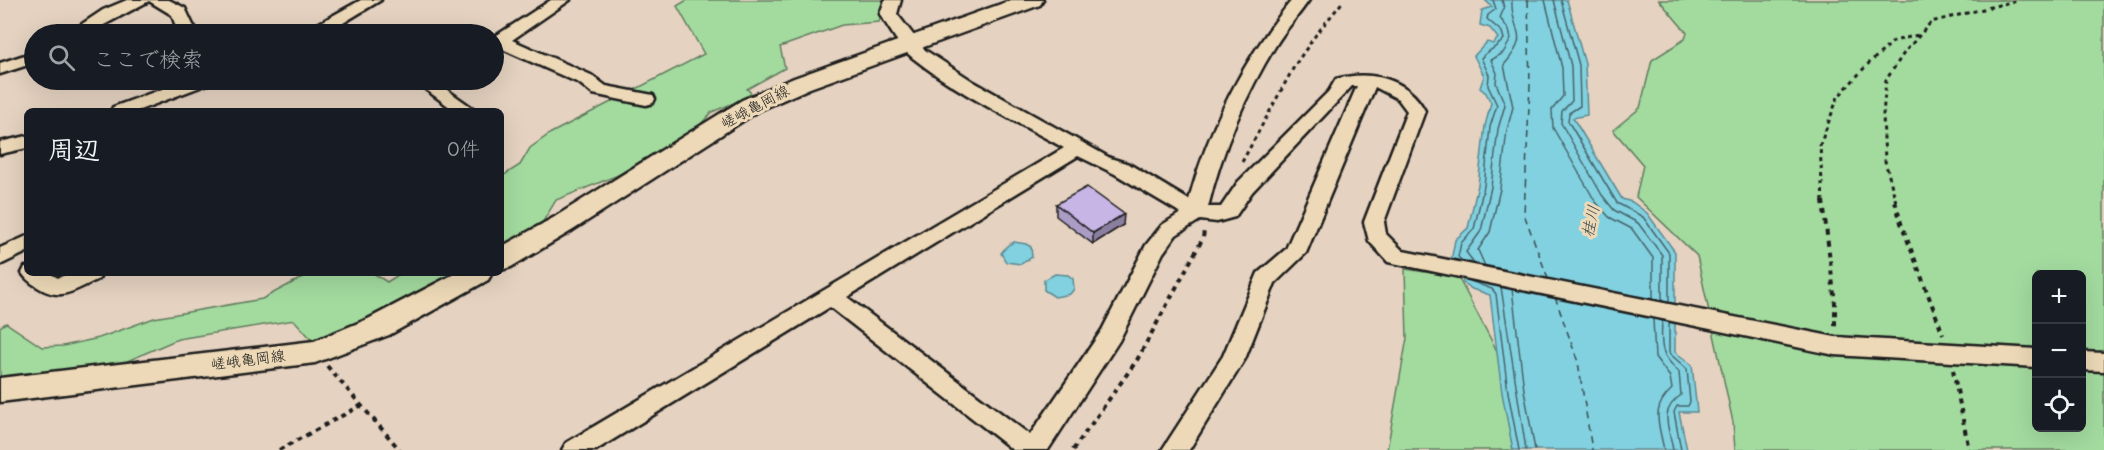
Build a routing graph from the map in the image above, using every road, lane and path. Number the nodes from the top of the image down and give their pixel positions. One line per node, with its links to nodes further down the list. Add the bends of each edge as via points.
1 (141, 0): 10 (street)
2 (157, 0): 11 (street, via 179,12)
3 (373, 0): 12 (street)
4 (562, 0): 14 (street)
5 (893, 0): 15 (street, via 888,15)
6 (1032, 0): 15 (main road, 嵯峨亀岡線)
7 (1301, 0): 29 (street, via 1268,44 1229,120 1202,184)
8 (1344, 0): 28 (path, via 1319,28 1288,75)
9 (2019, 0): 13 (path, via 1932,22)
10 (92, 24)
11 (184, 24)
12 (335, 24)
13 (1919, 34): 38 (path, via 1894,41 1867,64 1838,97 1820,145 1821,188 1835,303); 40 (path, via 1886,80 1884,161 1900,223)
14 (504, 37)
15 (909, 44): 26 (street, via 968,86); 32 (main road, 嵯峨亀岡線, via 802,82 751,105)
16 (504, 45): 22 (street, via 585,79 600,90)
17 (24, 61): 18 (street)
18 (0, 69)
19 (1368, 81): 29 (street, via 1342,83 1337,93 1245,187 1228,212); 38 (street, via 1392,87 1414,104 1416,111 1374,222 1376,236 1395,257); 51 (street, via 1295,253 1266,279 1233,359)
20 (176, 90): 23 (street)
21 (438, 90): 24 (street)
22 (646, 99)
23 (128, 108)
24 (464, 108)
25 (24, 143): 27 (street)
26 (1078, 147): 29 (street); 37 (street)
27 (1, 148)
28 (1236, 171)
29 (1201, 214): 49 (street, via 1169,230 1154,250 1111,335); 50 (path, via 1203,238 1137,360)
30 (24, 245): 31 (street)
31 (2, 256): 33 (street)
32 (504, 258)
33 (24, 267)
34 (38, 276): 35 (street, via 56,288)
35 (84, 276)
36 (473, 276): 39 (main road, 嵯峨亀岡線, via 406,314)
37 (832, 297): 48 (street); 49 (street)
38 (1835, 346): 40 (street)
39 (315, 352): 44 (main road, 嵯峨亀岡線); 45 (path)
40 (1950, 353): 41 (street); 52 (path)
41 (2032, 358)
42 (2086, 361): 43 (street)
43 (2104, 362)
44 (0, 390)
45 (360, 406): 46 (path); 47 (path)
46 (279, 450)
47 (400, 450)
48 (575, 450)
49 (1033, 450)
50 (1073, 450)
51 (1175, 450)
52 (1969, 450)

